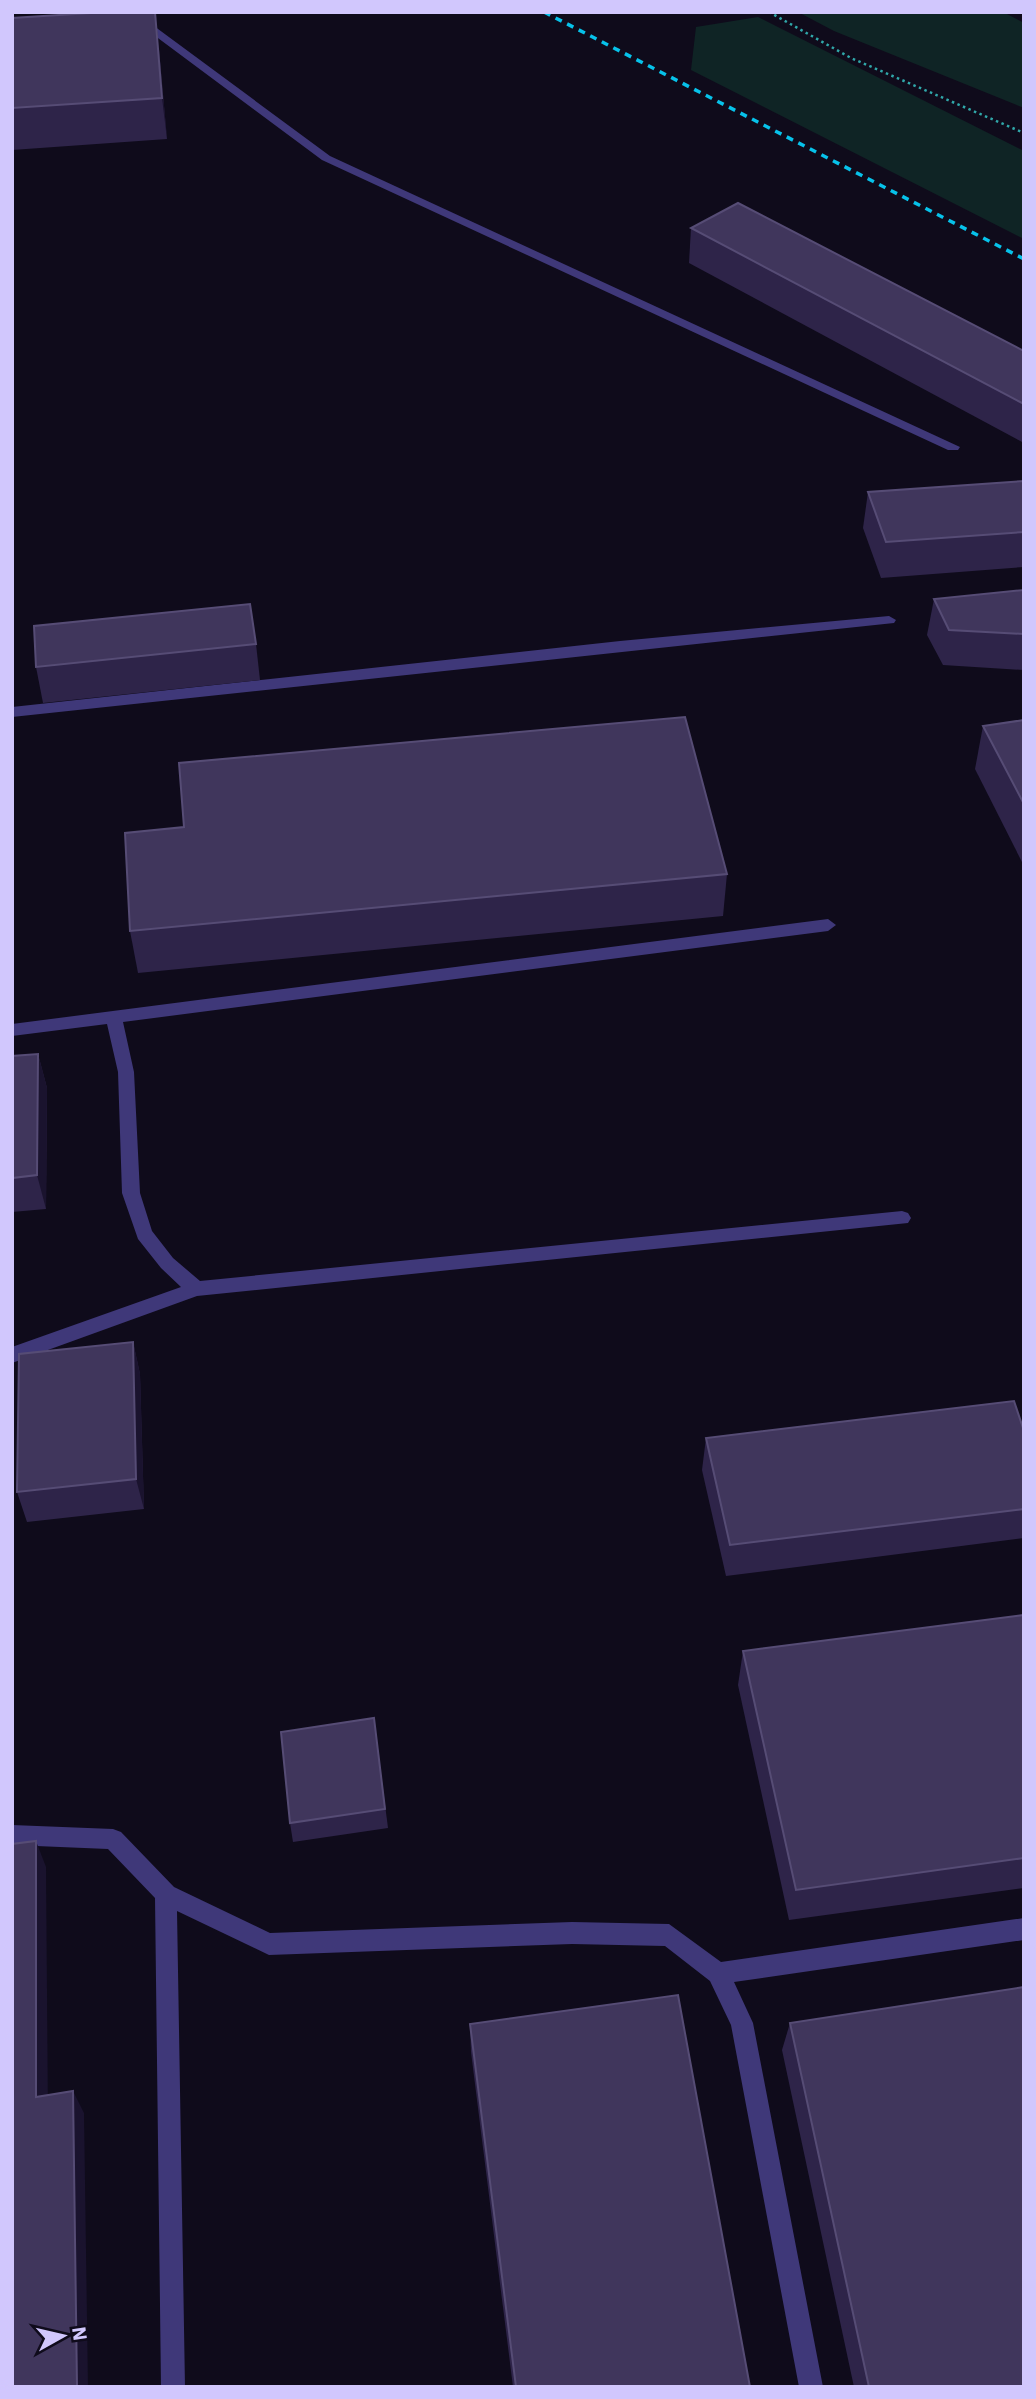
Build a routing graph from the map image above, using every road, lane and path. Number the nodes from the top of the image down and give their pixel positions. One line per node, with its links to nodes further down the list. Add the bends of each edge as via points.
1 (128, 12): 4 (lane, via 326,158)
2 (769, 12): 3 (path, via 851,58)
3 (1024, 133)
4 (953, 447)
5 (889, 620): 6 (lane)
6 (12, 712)
7 (828, 925): 8 (lane)
8 (114, 1019): 9 (lane); 11 (lane, via 126,1072 131,1193 144,1234)
9 (12, 1031)
10 (902, 1218): 11 (lane)
11 (196, 1289): 12 (lane)
12 (12, 1355)
13 (12, 1835): 14 (lane, via 113,1839)
14 (166, 1895): 16 (lane, via 269,1944 572,1933 669,1935); 17 (lane)
15 (1024, 1929): 16 (lane)
16 (718, 1973): 18 (lane, via 742,2023)
17 (173, 2387)
18 (811, 2387)

